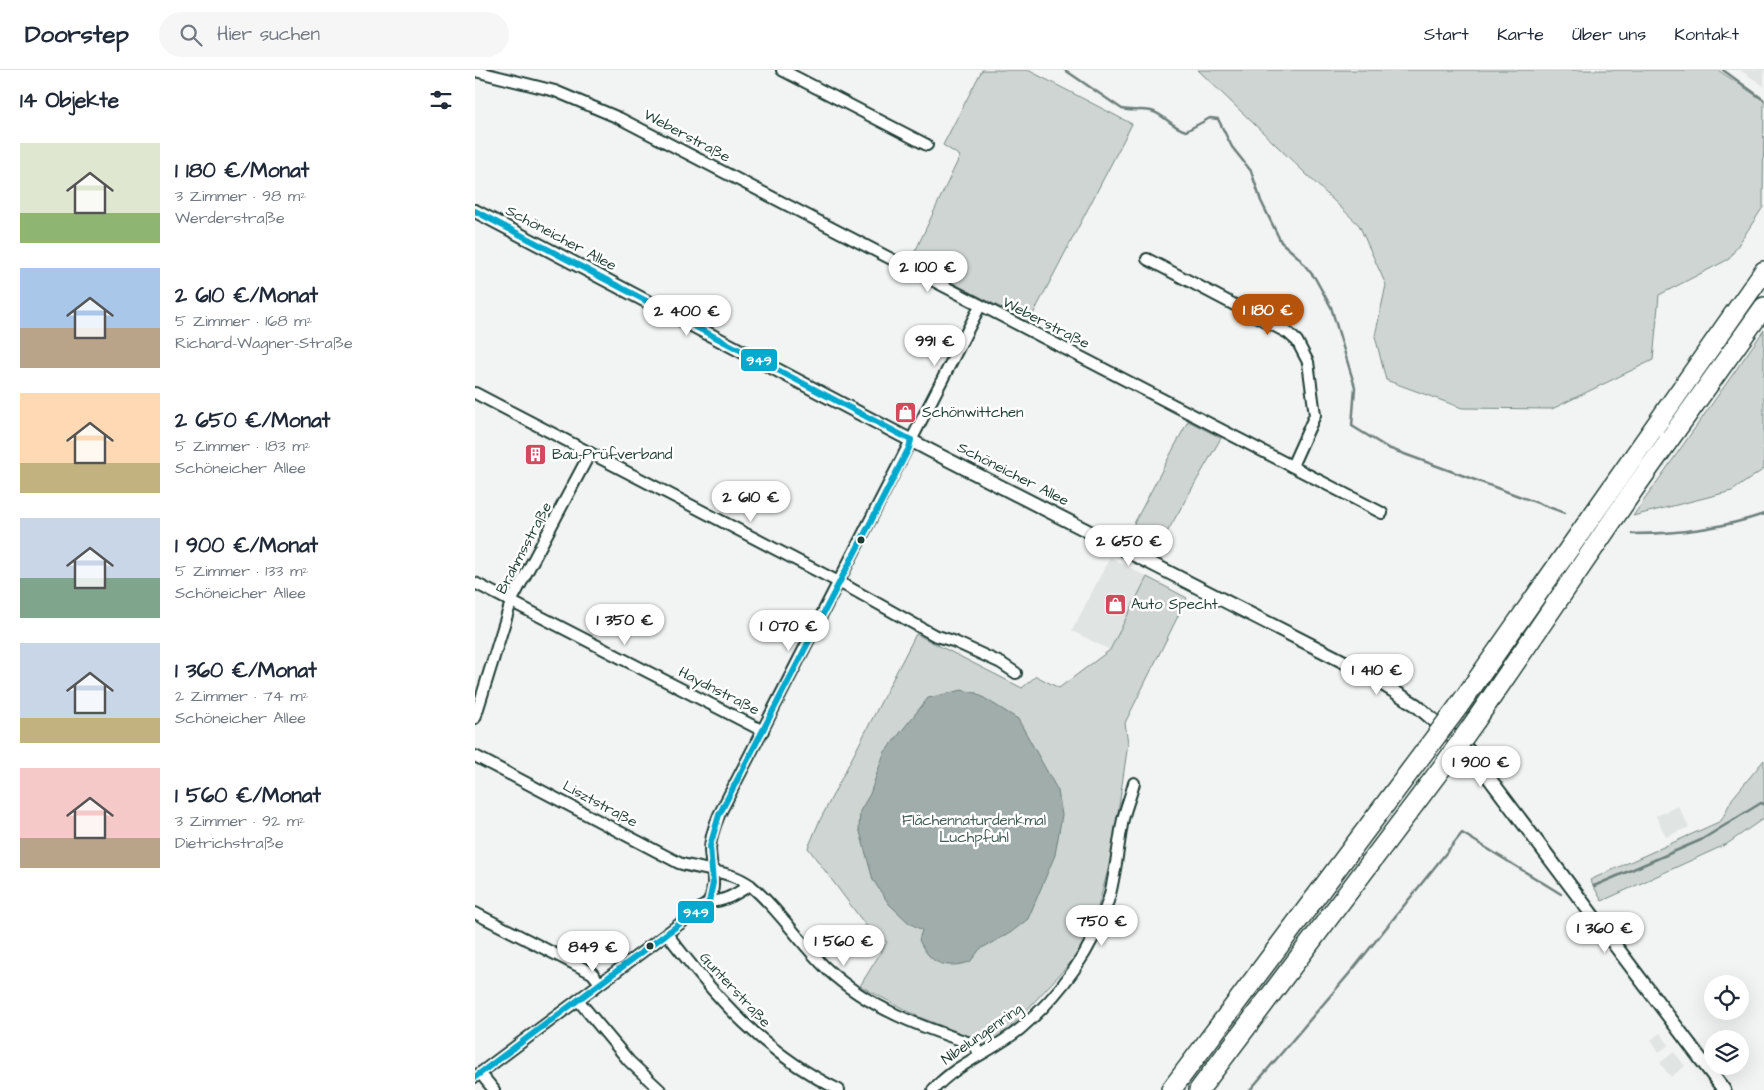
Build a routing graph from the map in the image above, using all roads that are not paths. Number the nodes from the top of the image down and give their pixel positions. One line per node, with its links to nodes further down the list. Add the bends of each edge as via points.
1 (782, 70): 3 (street)
2 (475, 71): 7 (street, Weberstraße, via 536,85 599,108)
3 (927, 145)
4 (475, 211): 10 (street, Schöneicher Allee)
5 (1147, 258): 12 (street, via 1297,340 1308,362 1315,415)
6 (1764, 271): 35 (highway, bridge, via 1458,707)
7 (980, 306): 10 (street); 12 (street, Weberstraße)
8 (1764, 307): 36 (highway, bridge, via 1443,765)
9 (475, 393): 11 (street)
10 (911, 440): 15 (street); 37 (street, Schöneicher Allee, via 1359,670 1391,688 1435,720 1476,759)
11 (590, 453): 15 (street); 16 (street, Brahmsstraße)
12 (1292, 466): 13 (street, Weberstraße)
13 (1382, 513)
14 (475, 583): 16 (street, Haydnstraße)
15 (839, 584): 17 (street, via 934,635 953,641); 19 (street)
16 (511, 602): 18 (street, Brahmsstraße); 19 (street, Haydnstraße)
17 (1016, 673)
18 (475, 718)
19 (763, 731): 22 (street, via 712,832 710,850)
20 (475, 756): 22 (street, Lisztstraße, via 679,862)
21 (1135, 783): 29 (street, Nibelungenring, via 1123,818 1108,900 1084,955 1040,1010 1018,1030)
22 (714, 870): 23 (street, Lisztstraße); 24 (street, via 714,891)
23 (750, 885): 24 (street, via 733,897); 29 (street, via 827,969 846,984 904,1019 973,1044)
24 (709, 902): 26 (street)
25 (475, 913): 27 (street, via 592,973)
26 (667, 934): 27 (street); 33 (street, Gunterstraße, via 748,1029 786,1058)
27 (600, 983): 28 (street)
28 (578, 1000): 30 (street); 32 (street, via 617,1048)
29 (979, 1054): 34 (street, Nibelungenring)
30 (478, 1075): 31 (street)
31 (494, 1090)
32 (660, 1090)
33 (839, 1090)
34 (933, 1090)
35 (1171, 1090)
36 (1199, 1090)
37 (1724, 1090)

